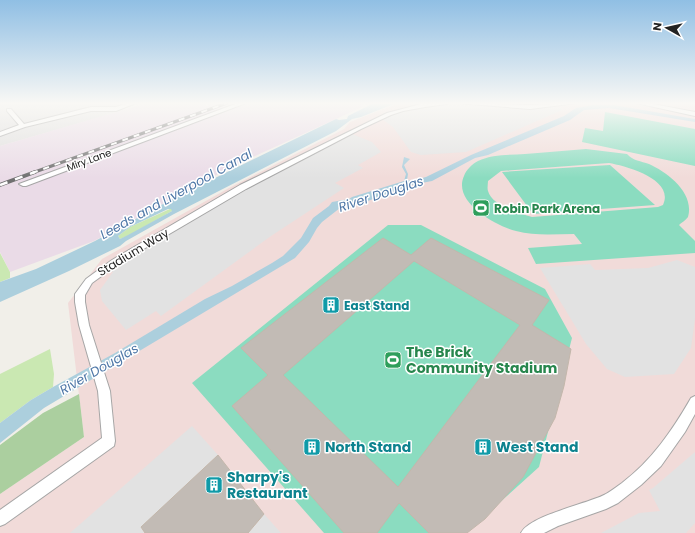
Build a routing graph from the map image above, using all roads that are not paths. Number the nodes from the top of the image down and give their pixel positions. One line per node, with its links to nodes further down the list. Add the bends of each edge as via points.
1 (18, 128): 4 (street)
2 (176, 128): 5 (street, Miry Lane)
3 (360, 128): 7 (street, Stadium Way, via 243,187 115,262 86,284 80,294 81,310 104,390 109,441)
4 (0, 134)
5 (23, 184)
6 (695, 402): 8 (street, via 665,453 643,477 608,501 558,518)
7 (0, 519)
8 (529, 533)

